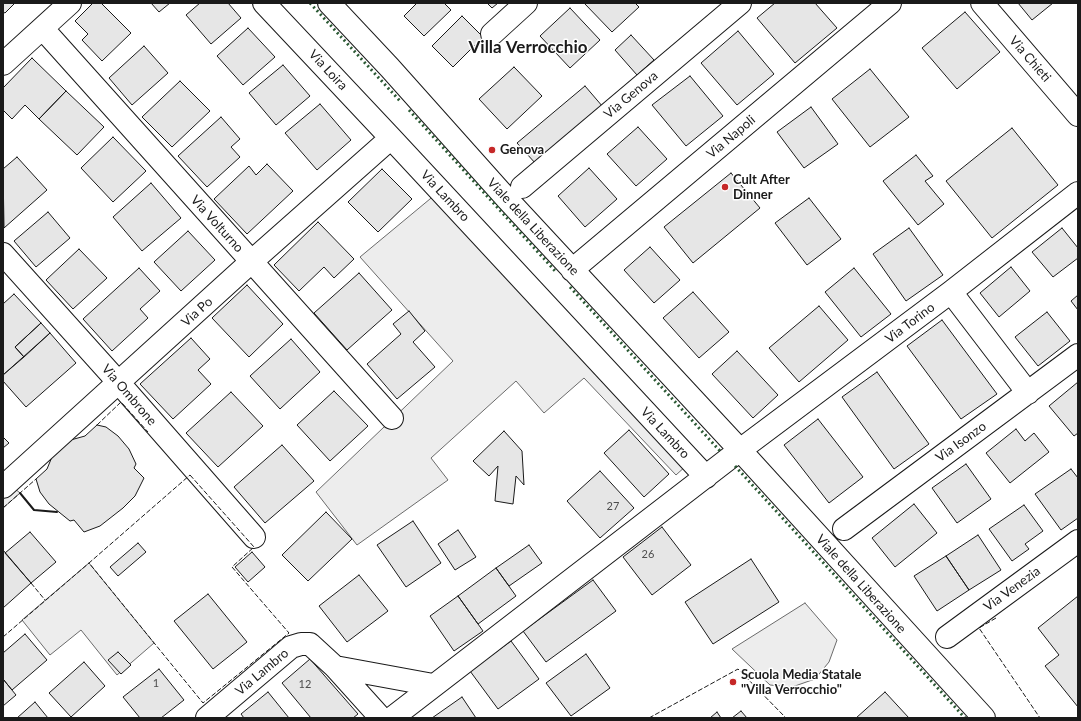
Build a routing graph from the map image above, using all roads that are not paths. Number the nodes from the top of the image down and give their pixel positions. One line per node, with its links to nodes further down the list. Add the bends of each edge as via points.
1 (70, 3): 8 (street)
2 (264, 3): 12 (street, Via Loira)
3 (329, 3): 17 (street, Viale della Liberazione)
4 (526, 3): 9 (street)
5 (740, 3): 13 (street, Via Genova)
6 (890, 3): 17 (street, Via Napoli)
7 (982, 3): 11 (street, Via Chieti)
8 (43, 29): 10 (street); 16 (street, Via Volturno)
9 (492, 34)
10 (3, 64)
11 (1078, 115)
12 (391, 138): 16 (street, Via Po); 24 (street, Via Lambro)
13 (522, 187)
14 (1078, 192): 18 (street, Via Torino)
15 (3, 254): 20 (street, Via Ombrone)
16 (251, 262): 20 (street, Via Po); 22 (street, Via Volturno)
17 (572, 270): 23 (street, Viale della Liberazione)
18 (951, 292): 21 (street); 23 (street, Via Torino)
19 (1078, 355): 21 (street, Via Isonzo)
20 (120, 383): 25 (street, Via Po); 27 (street, Via Ombrone)
21 (1028, 393): 26 (street, Via Isonzo)
22 (392, 418)
23 (740, 450): 24 (street); 35 (street, Viale della Liberazione)
24 (706, 477): 31 (street)
25 (3, 487)
26 (844, 529)
27 (254, 537)
28 (1078, 541): 29 (street, Via Venezia)
29 (947, 637)
30 (335, 667): 31 (street); 32 (street, Via Lambro, via 310,644 291,647); 33 (street)
31 (433, 685): 34 (street)
32 (207, 718)
33 (381, 718)
34 (392, 718)
35 (984, 718)

